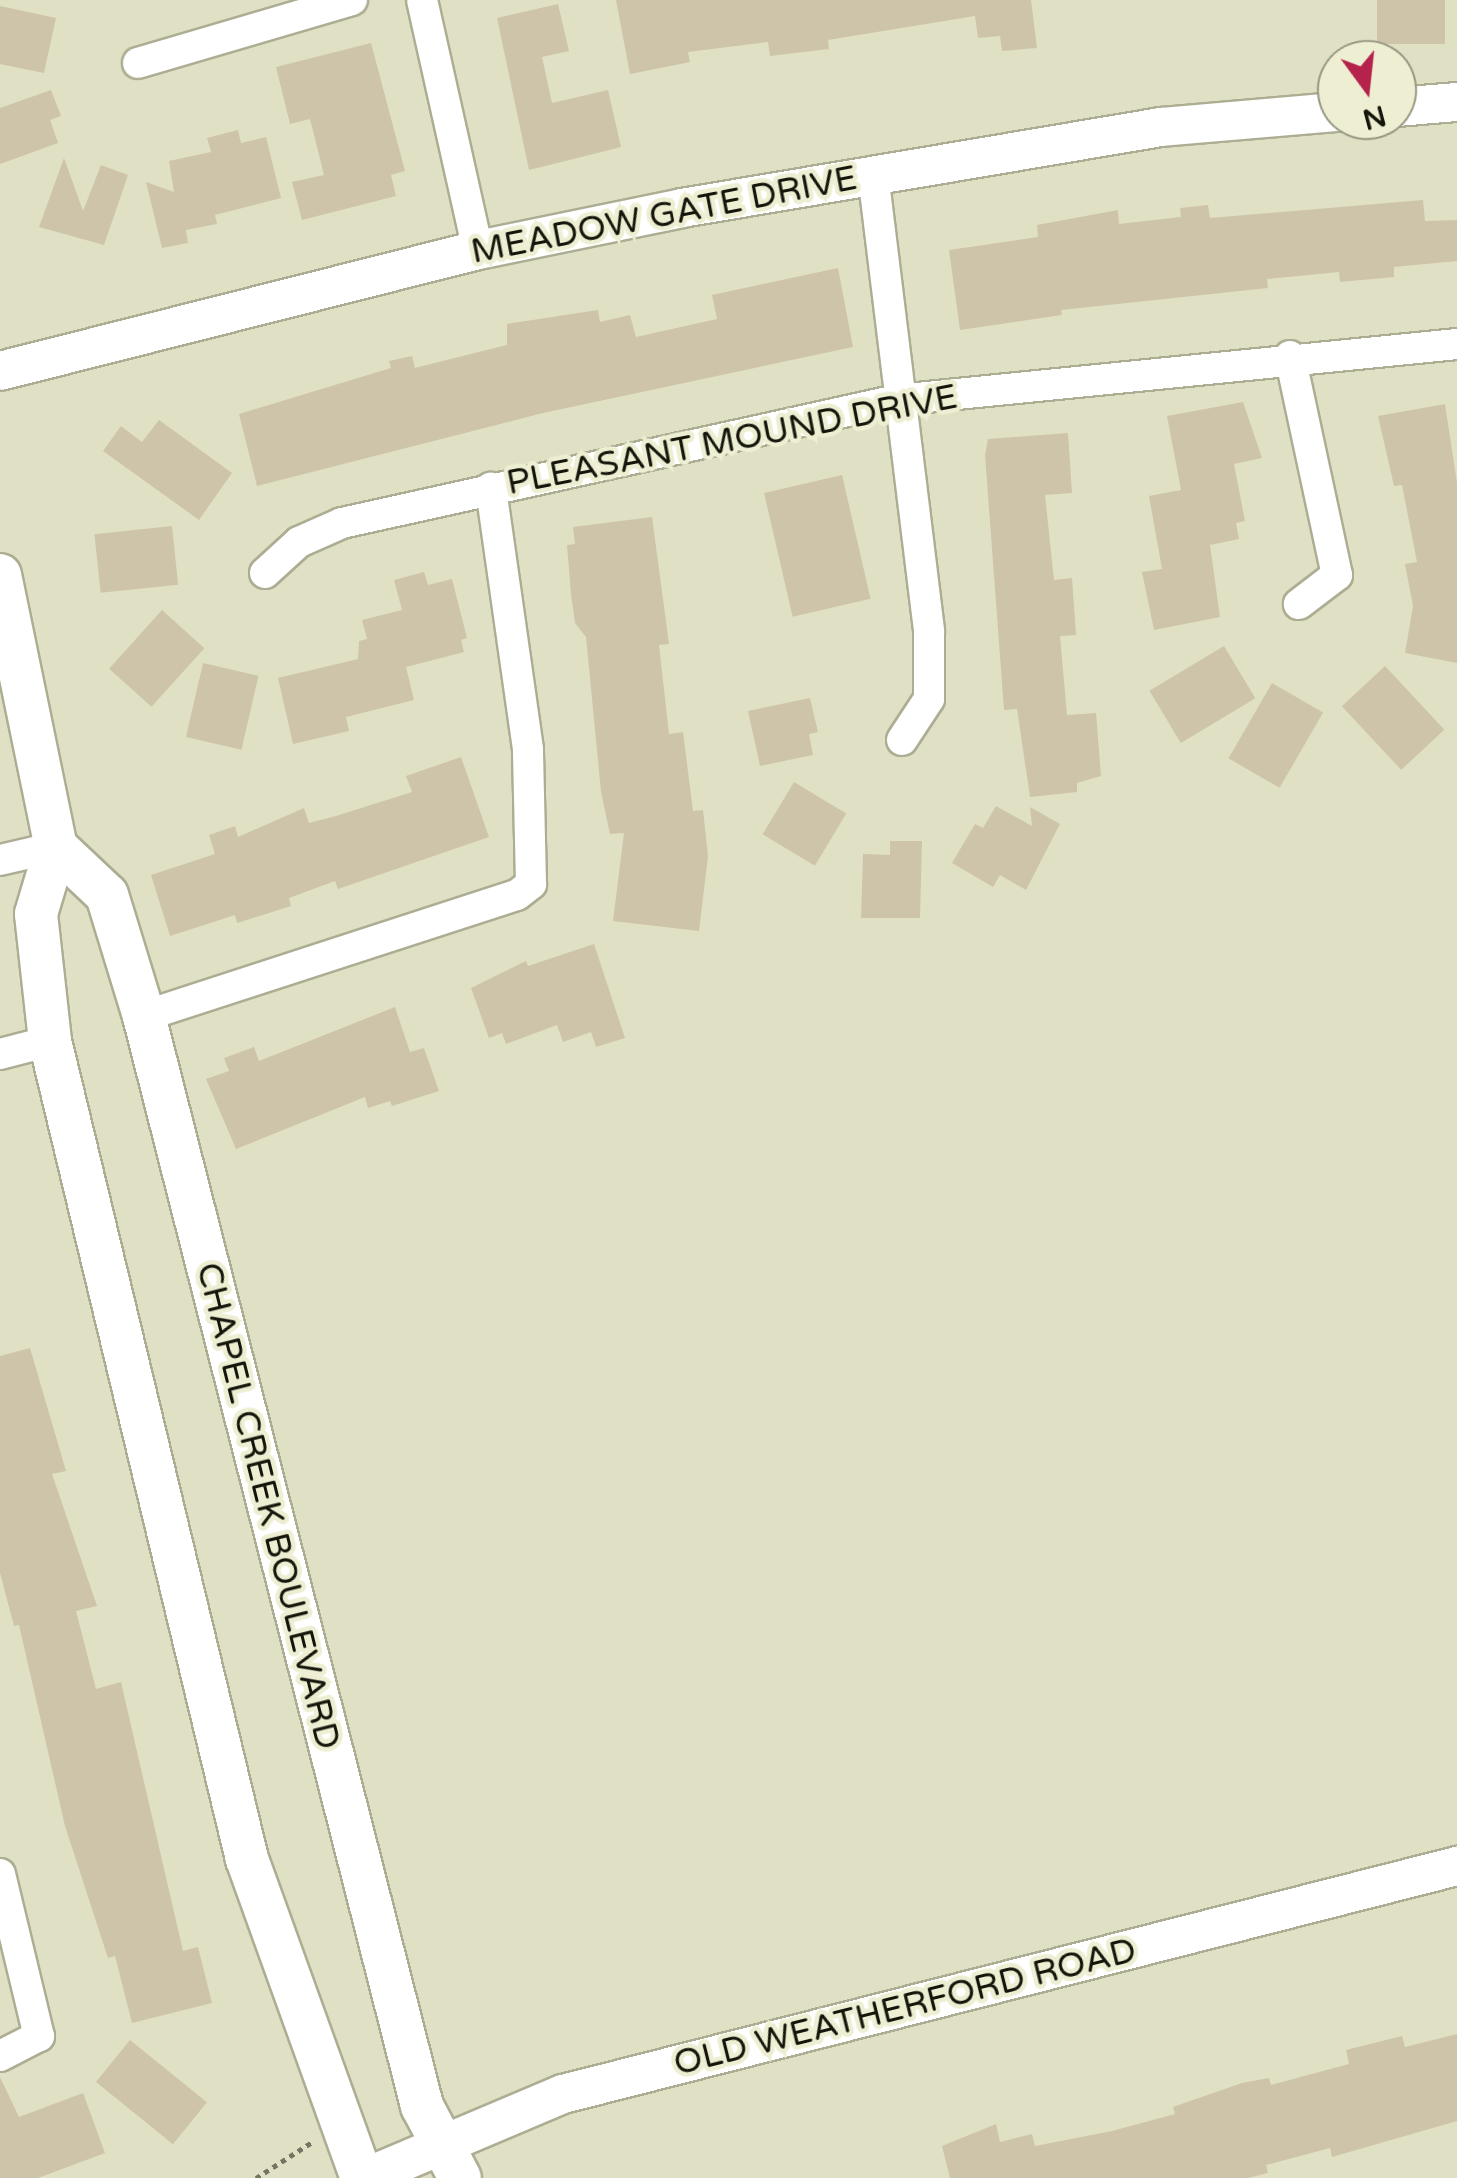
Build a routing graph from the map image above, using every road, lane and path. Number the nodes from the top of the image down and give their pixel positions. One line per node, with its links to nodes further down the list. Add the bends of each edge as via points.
1 (352, 0): 3 (street)
2 (422, 0): 8 (street)
3 (138, 63)
4 (1457, 102): 5 (street)
5 (1417, 106)
6 (1317, 114): 7 (street, MEADOW GATE DRIVE, via 1162,127)
7 (874, 174): 8 (street, MEADOW GATE DRIVE); 12 (street)
8 (478, 250): 11 (street, MEADOW GATE DRIVE)
9 (1457, 344): 10 (street, PLEASANT MOUND DRIVE)
10 (1290, 356): 12 (street, PLEASANT MOUND DRIVE); 16 (street, via 1337,575)
11 (0, 371)
12 (897, 400): 13 (street, PLEASANT MOUND DRIVE); 17 (street, via 930,632 929,699)
13 (491, 488): 14 (street, PLEASANT MOUND DRIVE, via 342,523 299,542); 20 (street, via 528,748 531,884 517,895)
14 (265, 573)
15 (0, 575): 18 (main road)
16 (1299, 604)
17 (902, 740)
18 (56, 848): 19 (street); 20 (main road, CHAPEL CREEK BOULEVARD, via 106,895); 21 (main road, via 36,914)
19 (0, 860)
20 (144, 1016): 27 (main road, CHAPEL CREEK BOULEVARD, via 388,1982 422,2106)
21 (50, 1041): 22 (street); 29 (main road, via 247,1859)
22 (0, 1054)
23 (1457, 1866): 27 (street, OLD WEATHERFORD ROAD, via 562,2094)
24 (0, 1874): 25 (street, via 39,2036)
25 (0, 2056)
26 (314, 2141): 28 (path)
27 (450, 2161): 29 (street, OLD WEATHERFORD ROAD)
28 (256, 2178)
29 (363, 2178)

